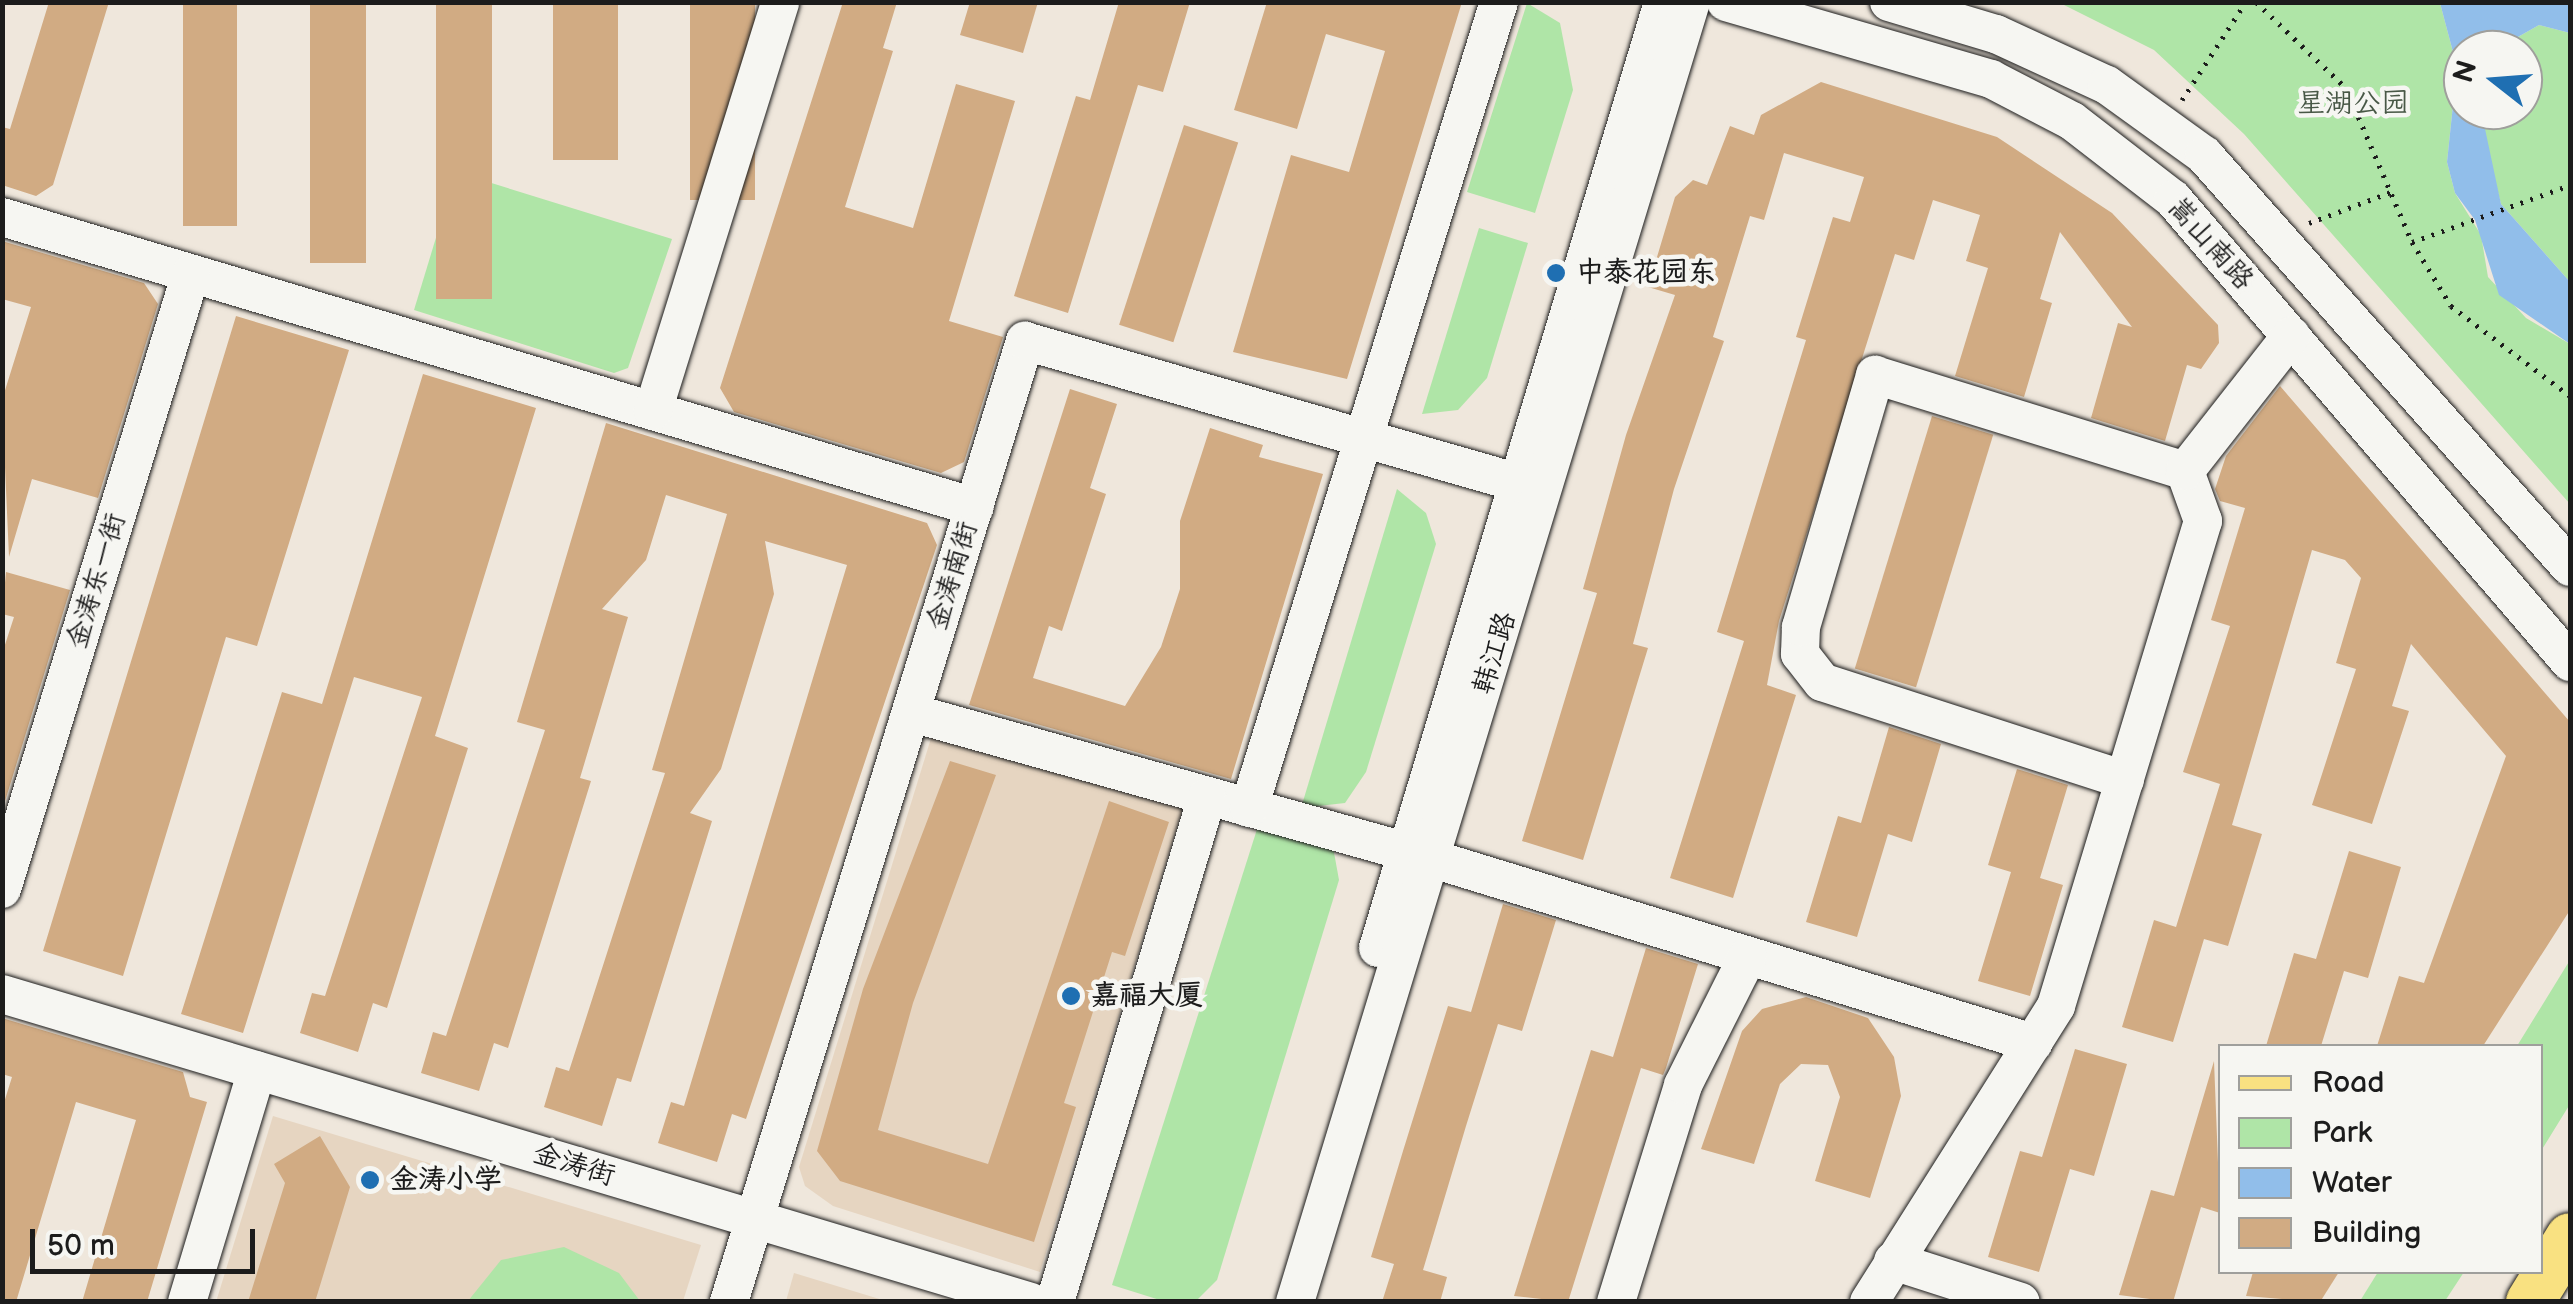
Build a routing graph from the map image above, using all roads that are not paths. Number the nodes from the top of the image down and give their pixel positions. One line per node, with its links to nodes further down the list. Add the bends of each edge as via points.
1 (780, 2): 10 (street)
2 (1500, 2): 11 (street)
3 (1663, 2): 13 (street, 韩江路)
4 (1691, 2): 21 (street, 韩江路)
5 (1726, 2): 9 (street, 嵩山南路, via 1990,79 2072,121 2174,199)
6 (1890, 2): 15 (street, 嵩山南路, via 1996,34 2107,85 2204,155)
7 (2, 217): 8 (street)
8 (191, 273): 10 (street); 22 (street, 金涛东一街)
9 (2291, 336): 12 (street); 16 (street, 嵩山南路)
10 (653, 411): 14 (street)
11 (1364, 438): 13 (street, 金涛南街); 14 (street, 金涛南街, via 1025,341); 20 (street)
12 (2185, 472): 18 (street, via 2203,520); 18 (street, via 1875,375 1801,627 1800,654 1822,682)
13 (1519, 483): 21 (street, 韩江路)
14 (974, 507): 17 (street, 金涛南街)
15 (2570, 567)
16 (2570, 662)
17 (912, 713): 19 (street); 27 (street, 金涛南街)
18 (2125, 780): 25 (street, via 2056,1006)
19 (1207, 797): 20 (street); 34 (street)
20 (1249, 808): 21 (street)
21 (1420, 856): 23 (street); 35 (street, 韩江路); 36 (street, 韩江路)
22 (2, 889)
23 (1748, 956): 25 (street); 37 (street, via 1682,1085)
24 (2, 994): 26 (street, 金涛街)
25 (2033, 1043): 29 (street)
26 (257, 1070): 27 (street, 金涛街); 31 (street)
27 (757, 1220): 32 (street, 金涛南街); 33 (street, 金涛街)
28 (2570, 1238): 39 (main road)
29 (1893, 1261): 30 (street); 38 (street)
30 (1870, 1301)
31 (188, 1302)
32 (730, 1302)
33 (1031, 1302)
34 (1055, 1302)
35 (1268, 1302)
36 (1295, 1302)
37 (1616, 1302)
38 (2020, 1302)
39 (2530, 1302)

